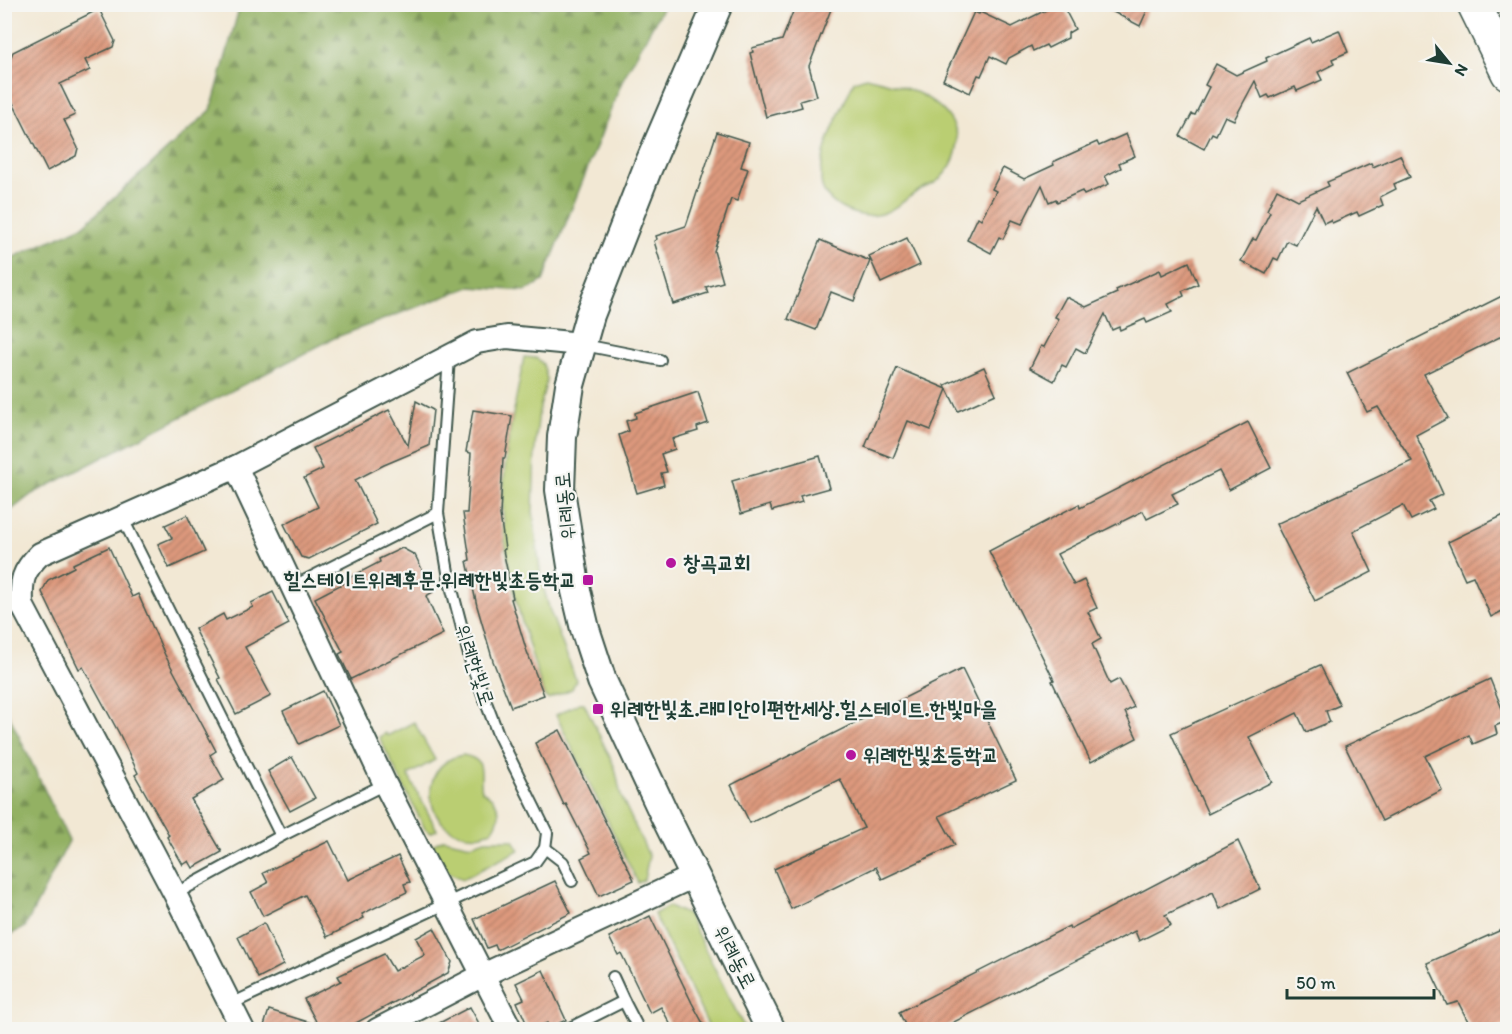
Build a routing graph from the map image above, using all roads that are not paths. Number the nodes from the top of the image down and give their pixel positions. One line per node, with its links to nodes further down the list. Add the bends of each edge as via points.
1 (718, 4): 4 (street, 위례동로, via 648,167)
2 (1474, 4): 3 (main road)
3 (1508, 73)
4 (581, 344): 5 (street, via 507,337 477,342); 6 (lane); 14 (street, 위례동로, via 565,416 560,490 576,591 602,681)
5 (449, 357): 7 (street); 8 (lane, 위례한빛로)
6 (660, 360)
7 (236, 467): 9 (street); 10 (street)
8 (438, 513): 10 (lane); 13 (lane, 위례한빛로, via 449,578 471,663 498,734 547,833)
9 (122, 517): 12 (lane); 16 (street, via 40,554 27,567 21,583 22,605)
10 (292, 587): 11 (street)
11 (385, 783): 12 (lane); 17 (street)
12 (281, 836): 16 (lane)
13 (545, 848): 15 (lane, via 563,862); 17 (lane, via 534,862)
14 (694, 876): 18 (street); 27 (street, 위례동로)
15 (572, 881)
16 (175, 894): 21 (street)
17 (446, 902): 18 (street); 21 (lane)
18 (483, 975): 23 (street); 24 (street)
19 (614, 977): 20 (lane)
20 (624, 1001): 25 (lane); 26 (lane)
21 (231, 1004): 22 (street)
22 (243, 1029)
23 (377, 1029)
24 (511, 1029)
25 (566, 1029)
26 (639, 1029)
27 (771, 1029)

